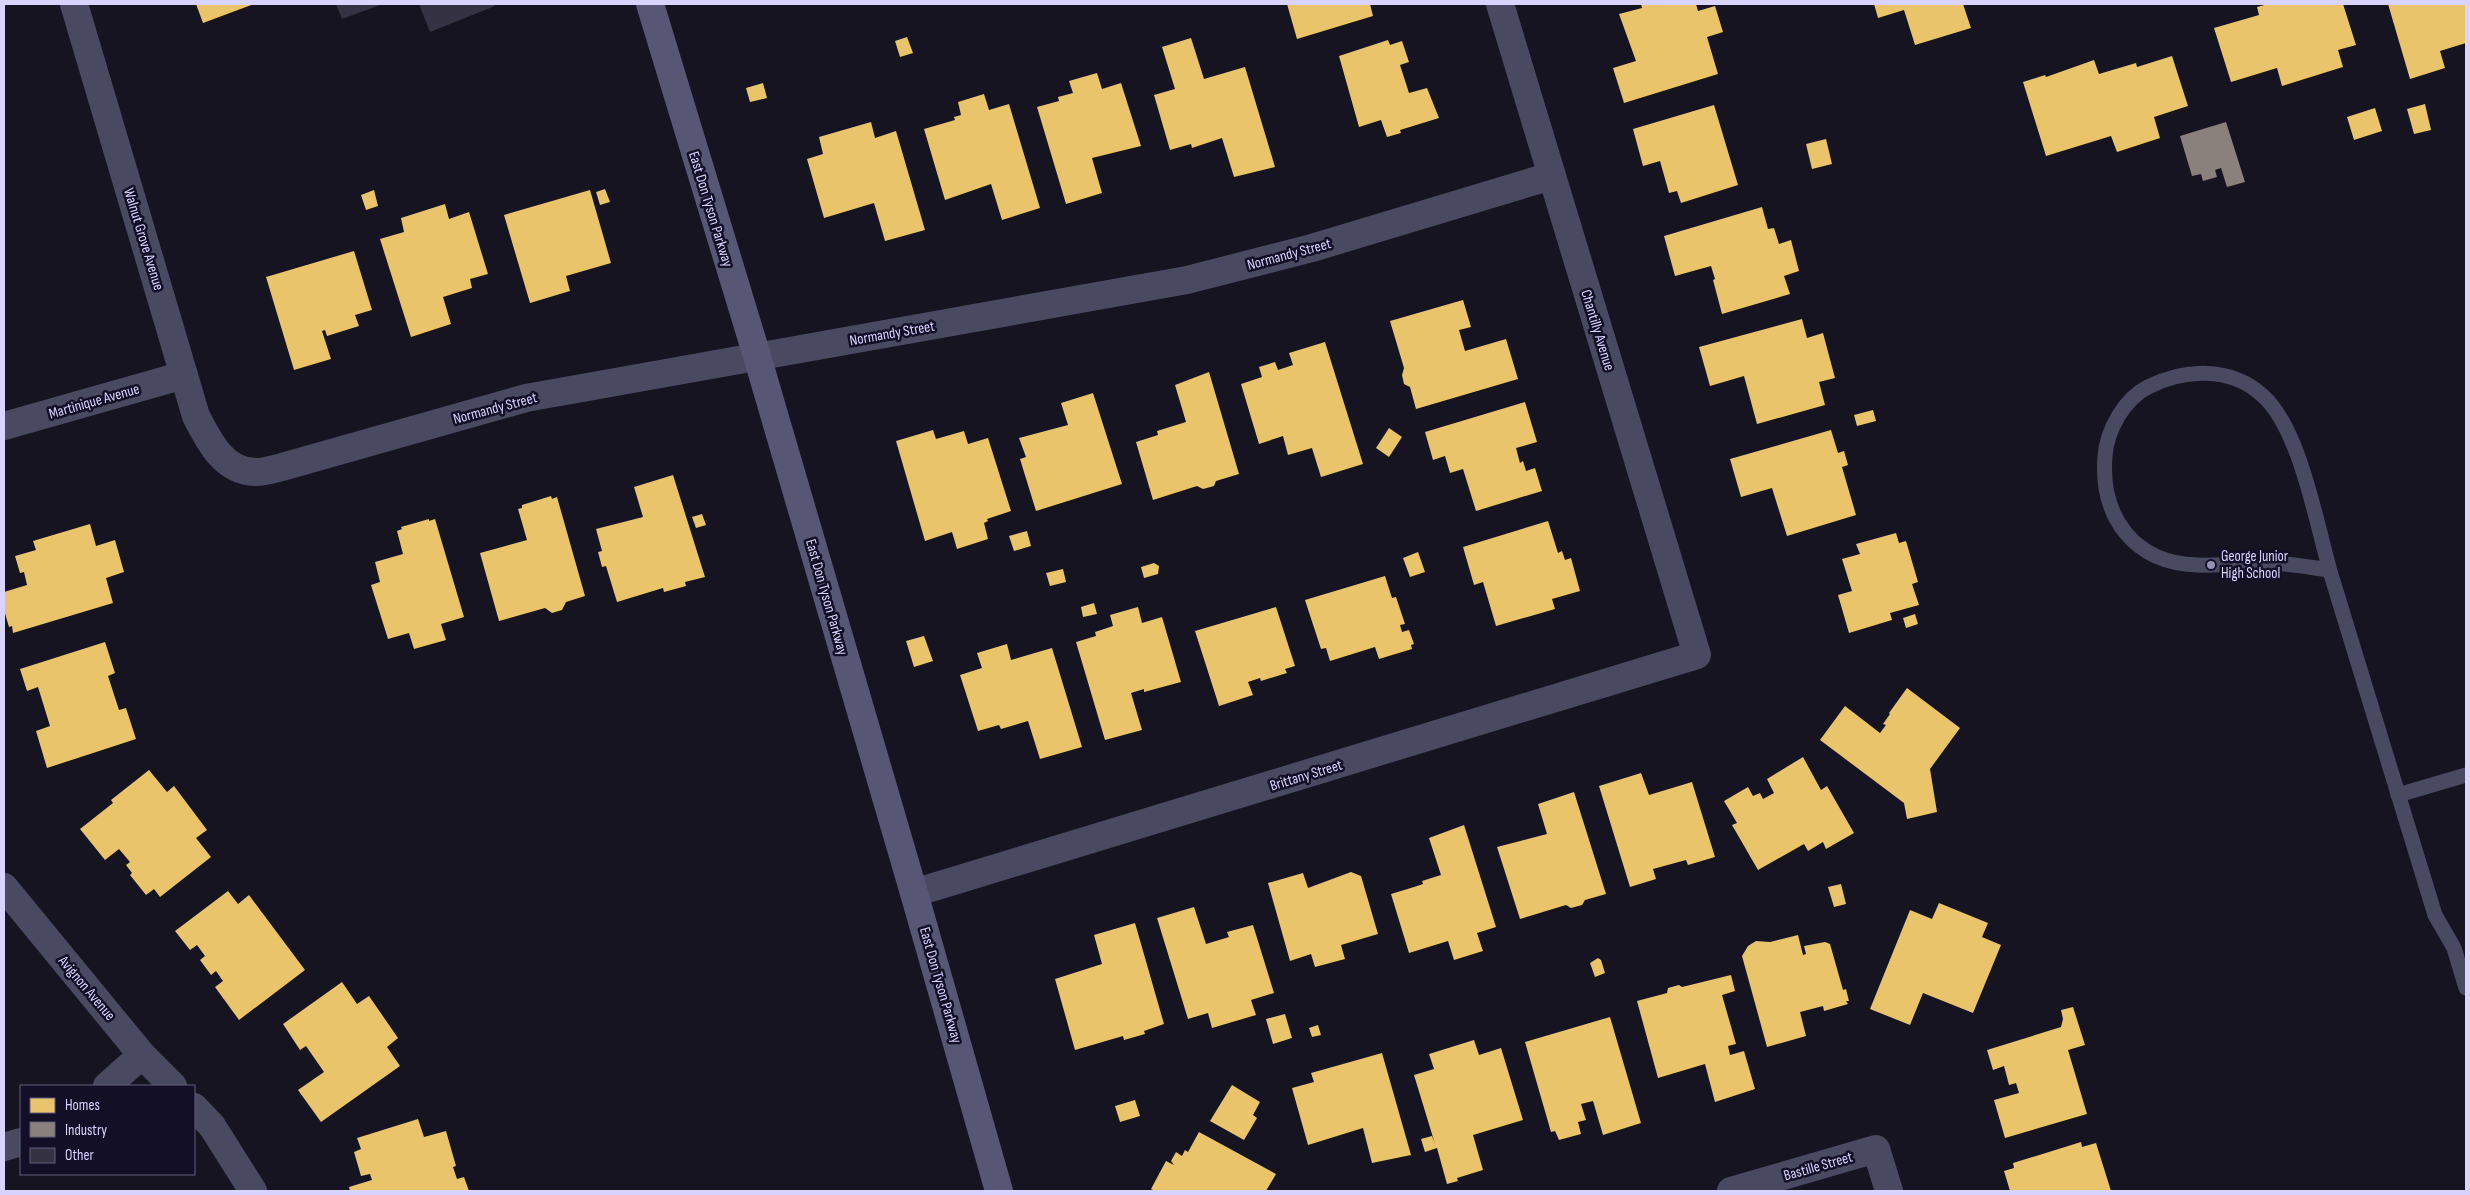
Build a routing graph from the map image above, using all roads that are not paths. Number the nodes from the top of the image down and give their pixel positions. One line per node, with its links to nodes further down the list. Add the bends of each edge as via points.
1 (74, 4): 6 (street, Walnut Grove Avenue)
2 (650, 4): 5 (main road, East Don Tyson Parkway)
3 (1500, 4): 4 (street, Chantilly Avenue)
4 (1551, 176): 5 (street, Normandy Street, via 1312,248 1188,280); 10 (street, Chantilly Avenue)
5 (757, 356): 8 (street, Normandy Street, via 526,398 282,467 255,472); 14 (main road, East Don Tyson Parkway)
6 (184, 375): 7 (street, Martinique Avenue); 8 (street, Walnut Grove Avenue, via 196,416 213,447)
7 (4, 426)
8 (231, 466)
9 (2329, 570): 9 (lane, via 2297,455 2279,416 2262,395 2236,378 2205,372 2166,379 2145,389 2122,409 2106,444 2104,474 2107,499 2118,524 2138,547 2163,560 2196,565 2275,563); 12 (lane)
10 (1698, 656): 14 (street, Brittany Street)
11 (2466, 775): 12 (lane)
12 (2398, 795): 15 (lane, via 2435,915 2454,948)
13 (4, 887): 16 (street, Avignon Avenue)
14 (914, 894): 23 (main road, East Don Tyson Parkway)
15 (2466, 988)
16 (142, 1055): 17 (street); 18 (street, Avignon Avenue)
17 (108, 1085)
18 (172, 1085)
19 (195, 1108): 22 (street, via 212,1126)
20 (20, 1142): 21 (street)
21 (4, 1147)
22 (253, 1191)
23 (999, 1191)
24 (1731, 1191): 25 (street, Bastille Street, via 1876,1148)
25 (1889, 1191)

